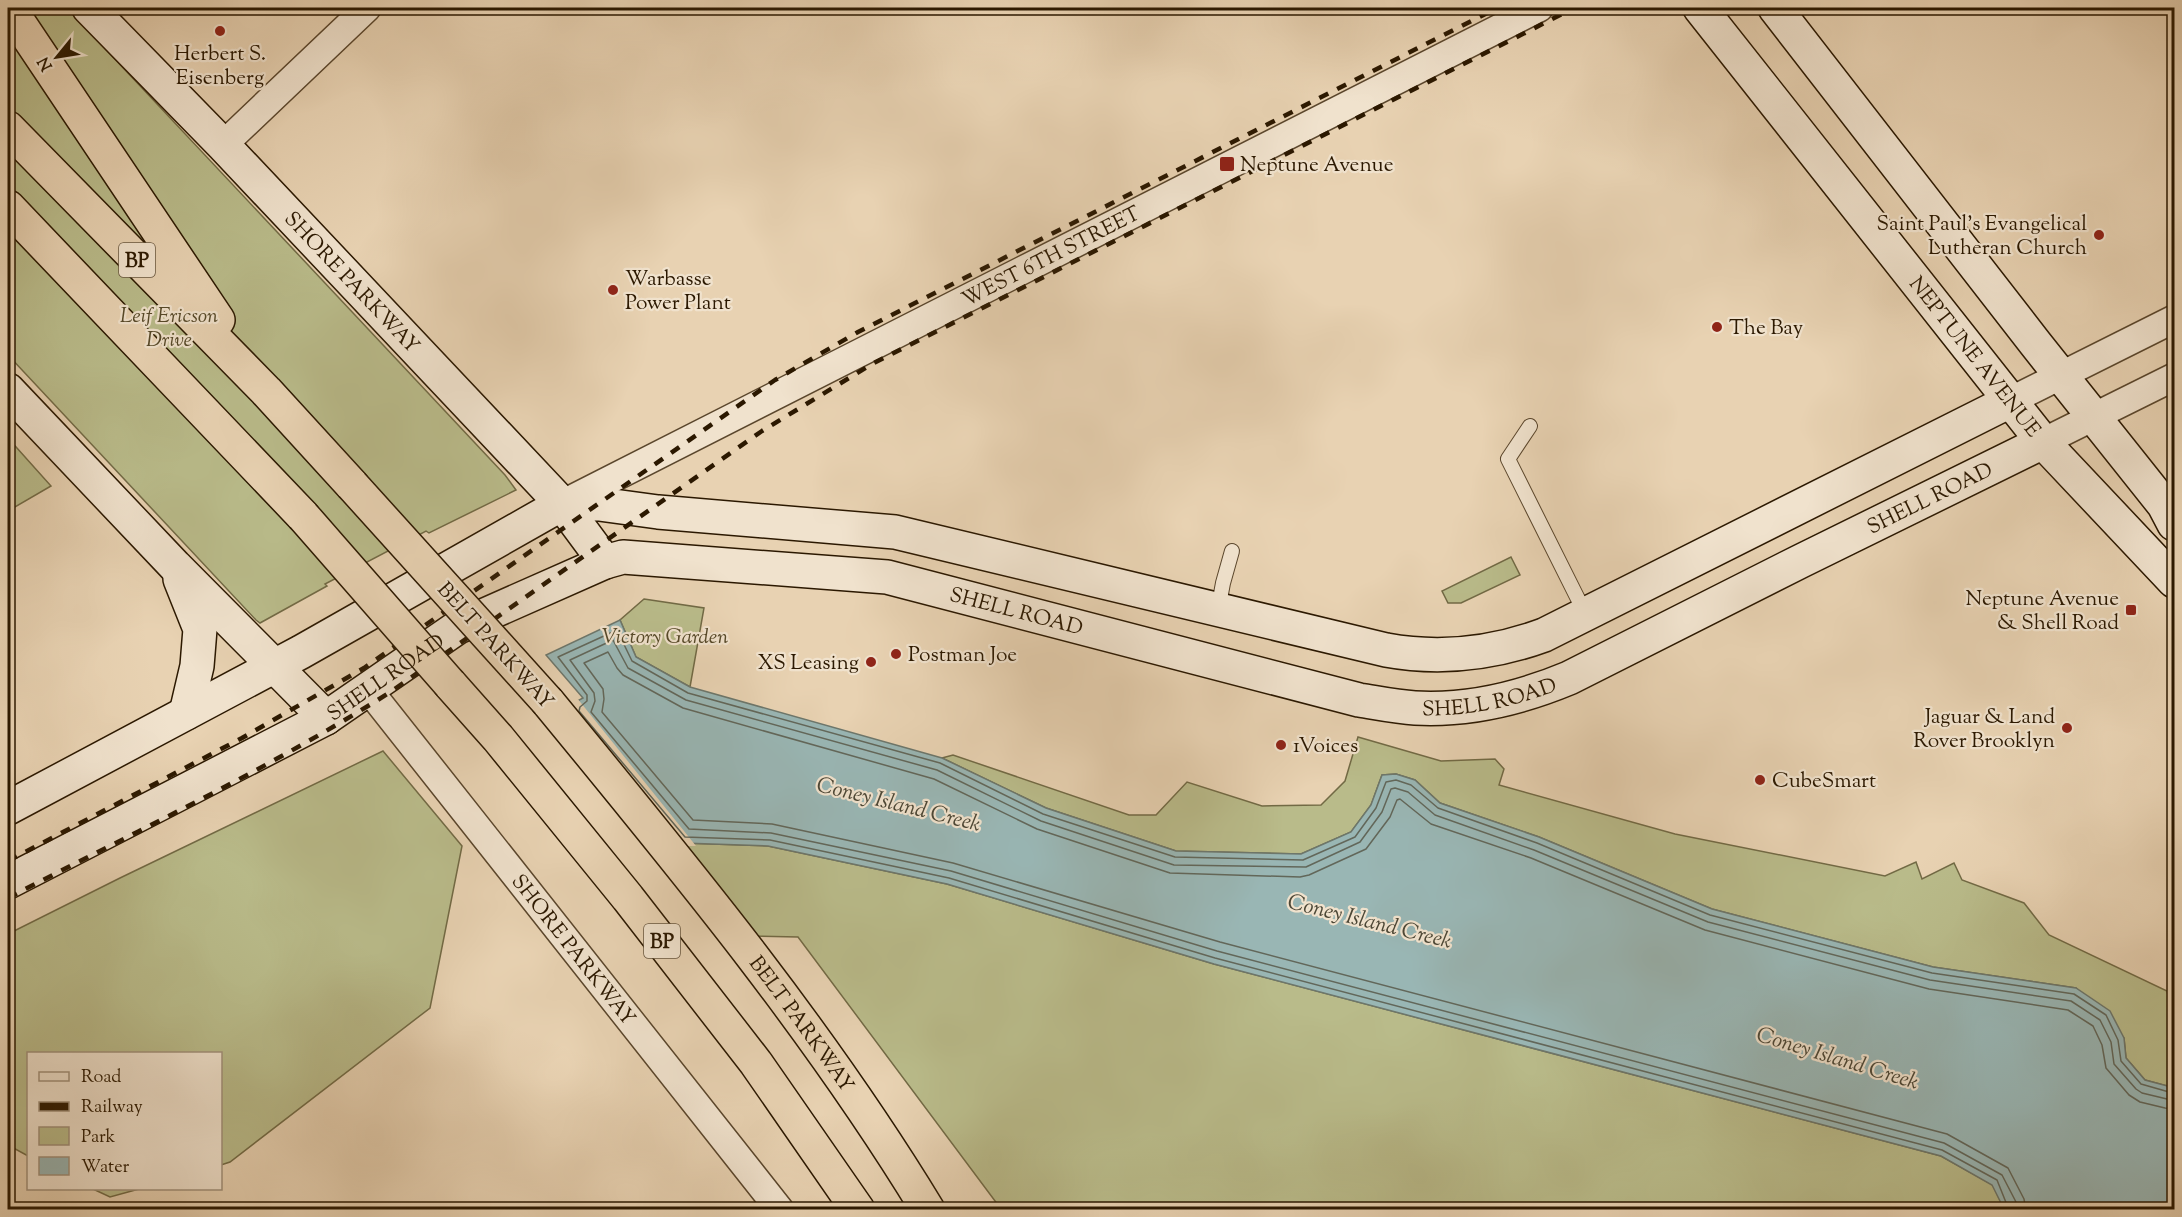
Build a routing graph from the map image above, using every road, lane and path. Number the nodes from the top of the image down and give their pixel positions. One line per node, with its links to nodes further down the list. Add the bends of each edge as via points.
1 (9, 8): 14 (highway)
2 (89, 8): 8 (main road, SHORE PARKWAY)
3 (367, 8): 8 (street)
4 (1539, 8): 19 (street, WEST 6TH STREET)
5 (1775, 8): 11 (main road)
6 (1707, 10): 15 (main road, NEPTUNE AVENUE)
7 (8, 128): 14 (highway, BELT PARKWAY / BP)
8 (223, 145): 19 (main road, SHORE PARKWAY)
9 (8, 207): 34 (highway, BP, bridge, via 303,516 498,738 756,1063)
10 (2175, 319): 11 (street)
11 (2061, 375): 15 (street); 16 (main road)
12 (2175, 377): 16 (street)
13 (8, 390): 23 (main road)
14 (266, 391): 35 (highway, BELT PARKWAY / BP, bridge, via 548,702 673,855 802,1021)
15 (2010, 401): 18 (main road, NEPTUNE AVENUE); 26 (main road, SHELL ROAD)
16 (2094, 417): 18 (street); 20 (main road, via 2164,504)
17 (1530, 426): 26 (lane, via 1508,459)
18 (2043, 442): 22 (main road, SHELL ROAD, via 1569,678 1537,691 1461,707 1415,708 1359,700 887,577 642,558 623,557); 24 (main road, NEPTUNE AVENUE)
19 (562, 504): 22 (main road, SHORE PARKWAY); 25 (main road, SHELL ROAD, via 599,504 896,532); 27 (main road, SHELL ROAD)
20 (2175, 524)
21 (1233, 551): 25 (lane)
22 (605, 562): 28 (main road, SHELL ROAD, via 458,627)
23 (175, 566): 27 (main road); 29 (main road, via 200,629 197,666)
24 (2175, 581)
25 (1218, 610): 26 (main road, SHELL ROAD, via 1386,650 1438,656 1514,646)
26 (1586, 615)
27 (274, 666): 29 (main road, SHELL ROAD); 30 (main road)
28 (368, 689): 30 (main road, SHELL ROAD); 33 (street, SHORE PARKWAY)
29 (186, 713): 31 (main road, SHELL ROAD)
30 (326, 718): 32 (main road, SHELL ROAD)
31 (8, 808)
32 (8, 882)
33 (780, 1209)
34 (858, 1209)
35 (928, 1209)

